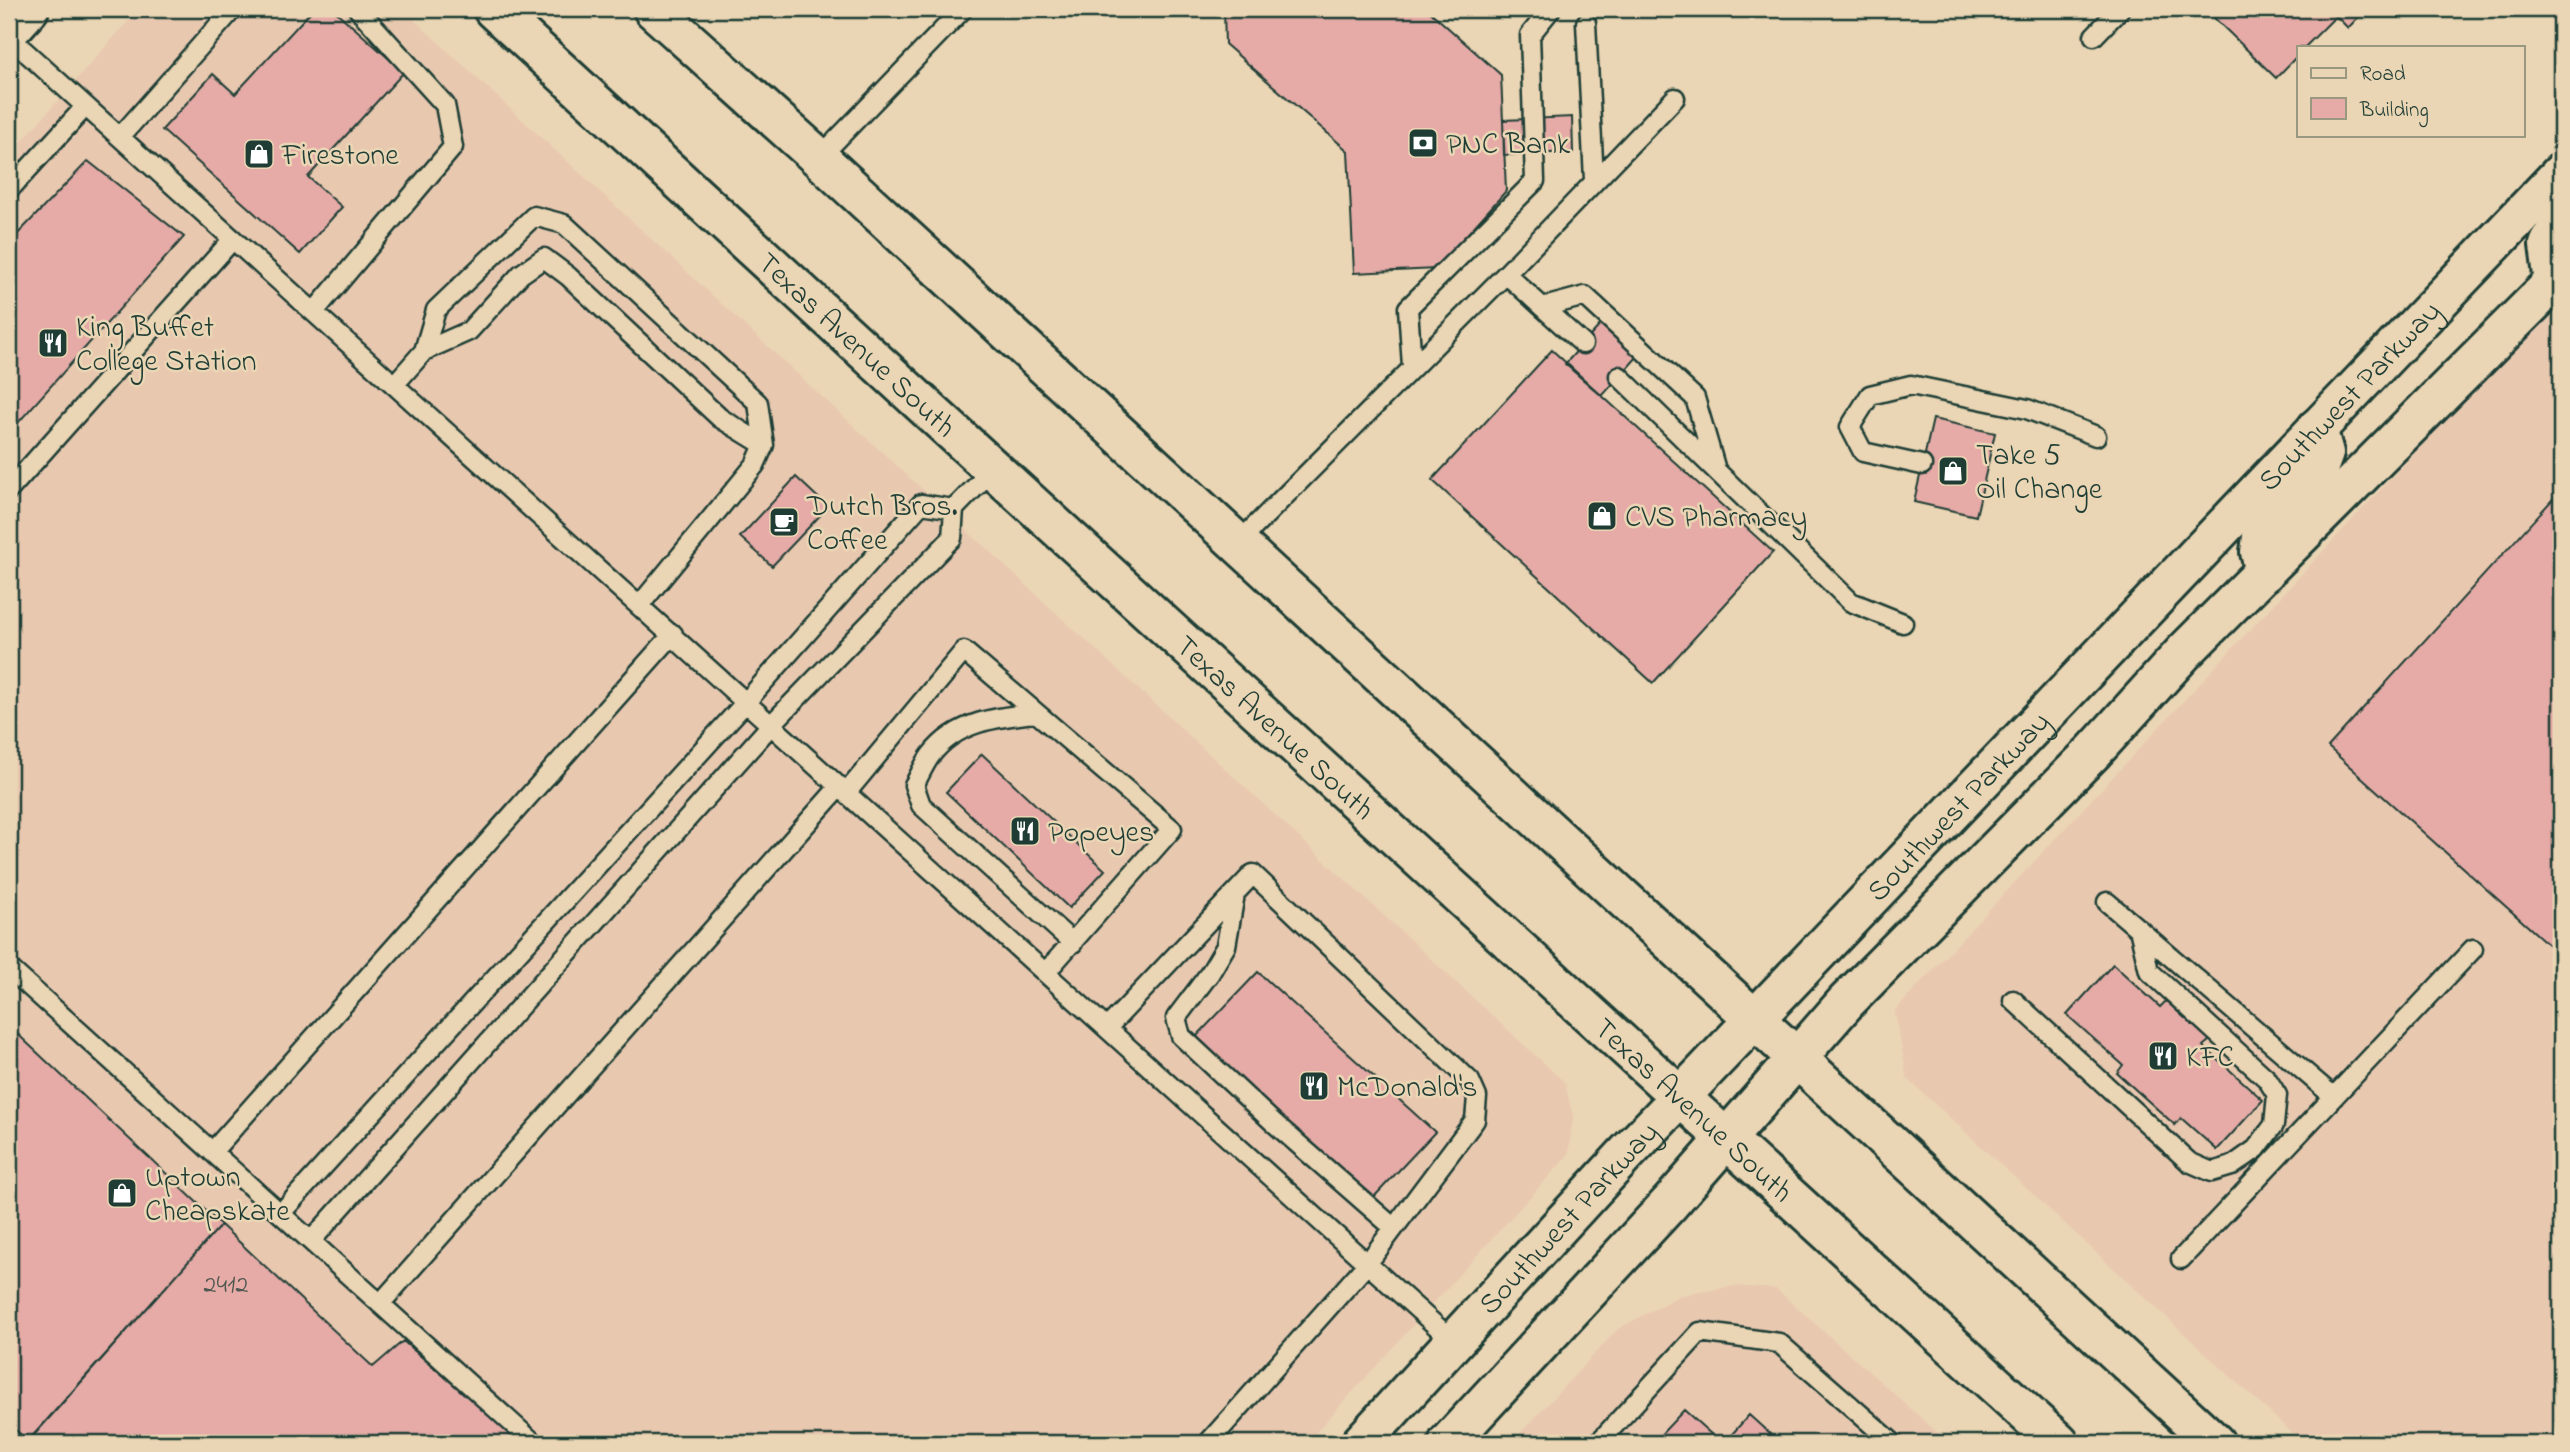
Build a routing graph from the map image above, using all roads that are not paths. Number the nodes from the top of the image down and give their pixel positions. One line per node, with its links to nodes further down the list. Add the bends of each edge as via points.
1 (29, 9): 10 (main road)
2 (233, 9): 15 (lane)
3 (358, 9): 25 (lane, via 445,105 453,147)
4 (494, 9): 35 (main road, Texas Avenue South)
5 (653, 9): 16 (main road)
6 (963, 9): 16 (lane)
7 (1551, 9): 28 (lane, via 1530,35 1535,181 1408,309)
8 (2120, 9): 11 (lane)
9 (1586, 23): 18 (lane)
10 (9, 31)
11 (2094, 36)
12 (9, 37): 14 (lane)
13 (1675, 98): 18 (lane)
14 (85, 107): 15 (lane); 19 (lane)
15 (120, 137): 21 (lane)
16 (819, 158): 39 (main road)
17 (2561, 173): 31 (main road, Southwest Parkway)
18 (1594, 180): 22 (lane)
19 (9, 190)
20 (2561, 219): 23 (main road, via 2549,245)
21 (233, 239): 25 (lane); 37 (lane)
22 (1506, 274): 24 (lane); 28 (lane)
23 (2557, 279): 40 (main road, Southwest Parkway)
24 (1544, 307): 26 (lane); 36 (lane, via 1584,296 1695,398)
25 (314, 312): 30 (lane)
26 (1583, 344)
27 (424, 351): 30 (lane); 33 (lane, via 469,331 521,274 544,258 720,418); 33 (lane, via 436,310 534,216 564,224 758,403)
28 (1412, 366): 39 (lane)
29 (1619, 376): 36 (lane)
30 (394, 385): 41 (lane)
31 (2317, 428): 40 (main road, via 2324,453 2317,472 2263,529 2260,552); 56 (main road, Southwest Parkway)
32 (2096, 436): 34 (lane, via 2026,409 1911,385 1870,396 1850,427 1863,452)
33 (764, 445): 41 (lane, via 755,465)
34 (1922, 465)
35 (993, 469): 38 (lane); 59 (main road, Texas Avenue South)
36 (1717, 473): 42 (lane, via 1852,602)
37 (9, 490)
38 (954, 509): 44 (lane, via 920,505); 46 (lane, via 952,538)
39 (1237, 544): 56 (main road)
40 (2265, 572): 58 (main road, Southwest Parkway)
41 (639, 606): 43 (lane)
42 (1903, 623)
43 (673, 634): 44 (lane); 62 (lane)
44 (746, 702): 46 (lane); 63 (lane)
45 (1037, 713): 47 (lane, via 964,651); 51 (lane, via 1172,830); 51 (lane, via 988,718 954,734 931,755 914,785 920,805)
46 (771, 725): 47 (lane); 65 (lane)
47 (843, 789): 54 (lane); 68 (lane)
48 (1235, 894): 57 (lane); 64 (lane, via 1226,946 1176,1018 1181,1036); 64 (lane, via 1254,874 1474,1089 1475,1120)
49 (2107, 902): 50 (lane)
50 (2139, 929): 55 (lane, via 2149,971 2267,1079 2277,1095 2274,1125 2256,1149 2232,1166 2212,1172 2189,1162); 60 (lane)
51 (1073, 943): 54 (lane)
52 (2473, 949): 60 (lane)
53 (9, 968): 62 (lane)
54 (1046, 972): 57 (lane)
55 (2013, 1000)
56 (1755, 1020): 58 (main road); 59 (main road, Southwest Parkway)
57 (1107, 1028): 67 (lane)
58 (1796, 1058): 61 (main road, Southwest Parkway); 77 (main road)
59 (1681, 1097): 61 (main road, Texas Avenue South); 69 (main road, Southwest Parkway)
60 (2334, 1097): 66 (lane)
61 (1726, 1137): 70 (main road, Southwest Parkway); 76 (main road, Texas Avenue South)
62 (212, 1152): 63 (lane)
63 (281, 1213): 65 (lane)
64 (1394, 1228): 67 (lane)
65 (311, 1241): 68 (lane)
66 (2181, 1259)
67 (1367, 1264): 69 (lane); 72 (lane)
68 (380, 1304): 71 (lane)
69 (1454, 1342): 73 (main road, Southwest Parkway)
70 (1452, 1442)
71 (534, 1443)
72 (1208, 1443)
73 (1361, 1443)
74 (1598, 1443): 75 (lane, via 1700,1332 1779,1343)
75 (1893, 1443)
76 (2059, 1443)
77 (2215, 1443)

